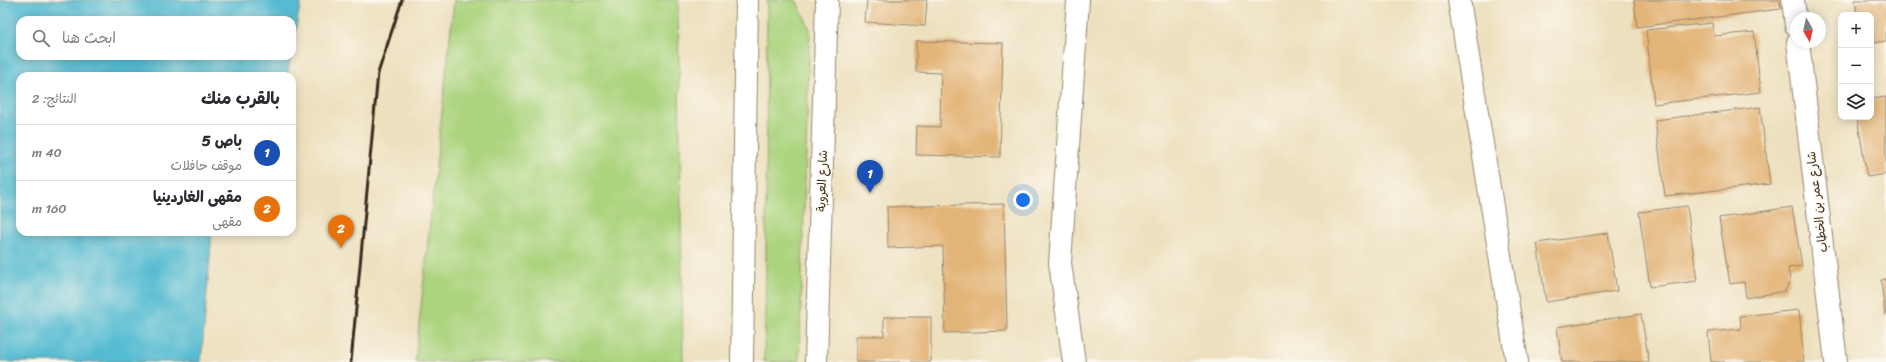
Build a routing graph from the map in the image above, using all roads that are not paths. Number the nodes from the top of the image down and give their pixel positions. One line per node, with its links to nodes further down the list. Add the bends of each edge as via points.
1 (747, 0): 8 (street)
2 (827, 0): 9 (street, شارع العروبة)
3 (1078, 0): 10 (street, via 1060,263)
4 (1459, 0): 11 (street)
5 (1793, 0): 6 (street)
6 (1794, 12)
7 (1799, 48): 12 (street, شارع عمر بن الخطاب)
8 (742, 362)
9 (816, 362)
10 (1074, 362)
11 (1517, 362)
12 (1836, 362)

